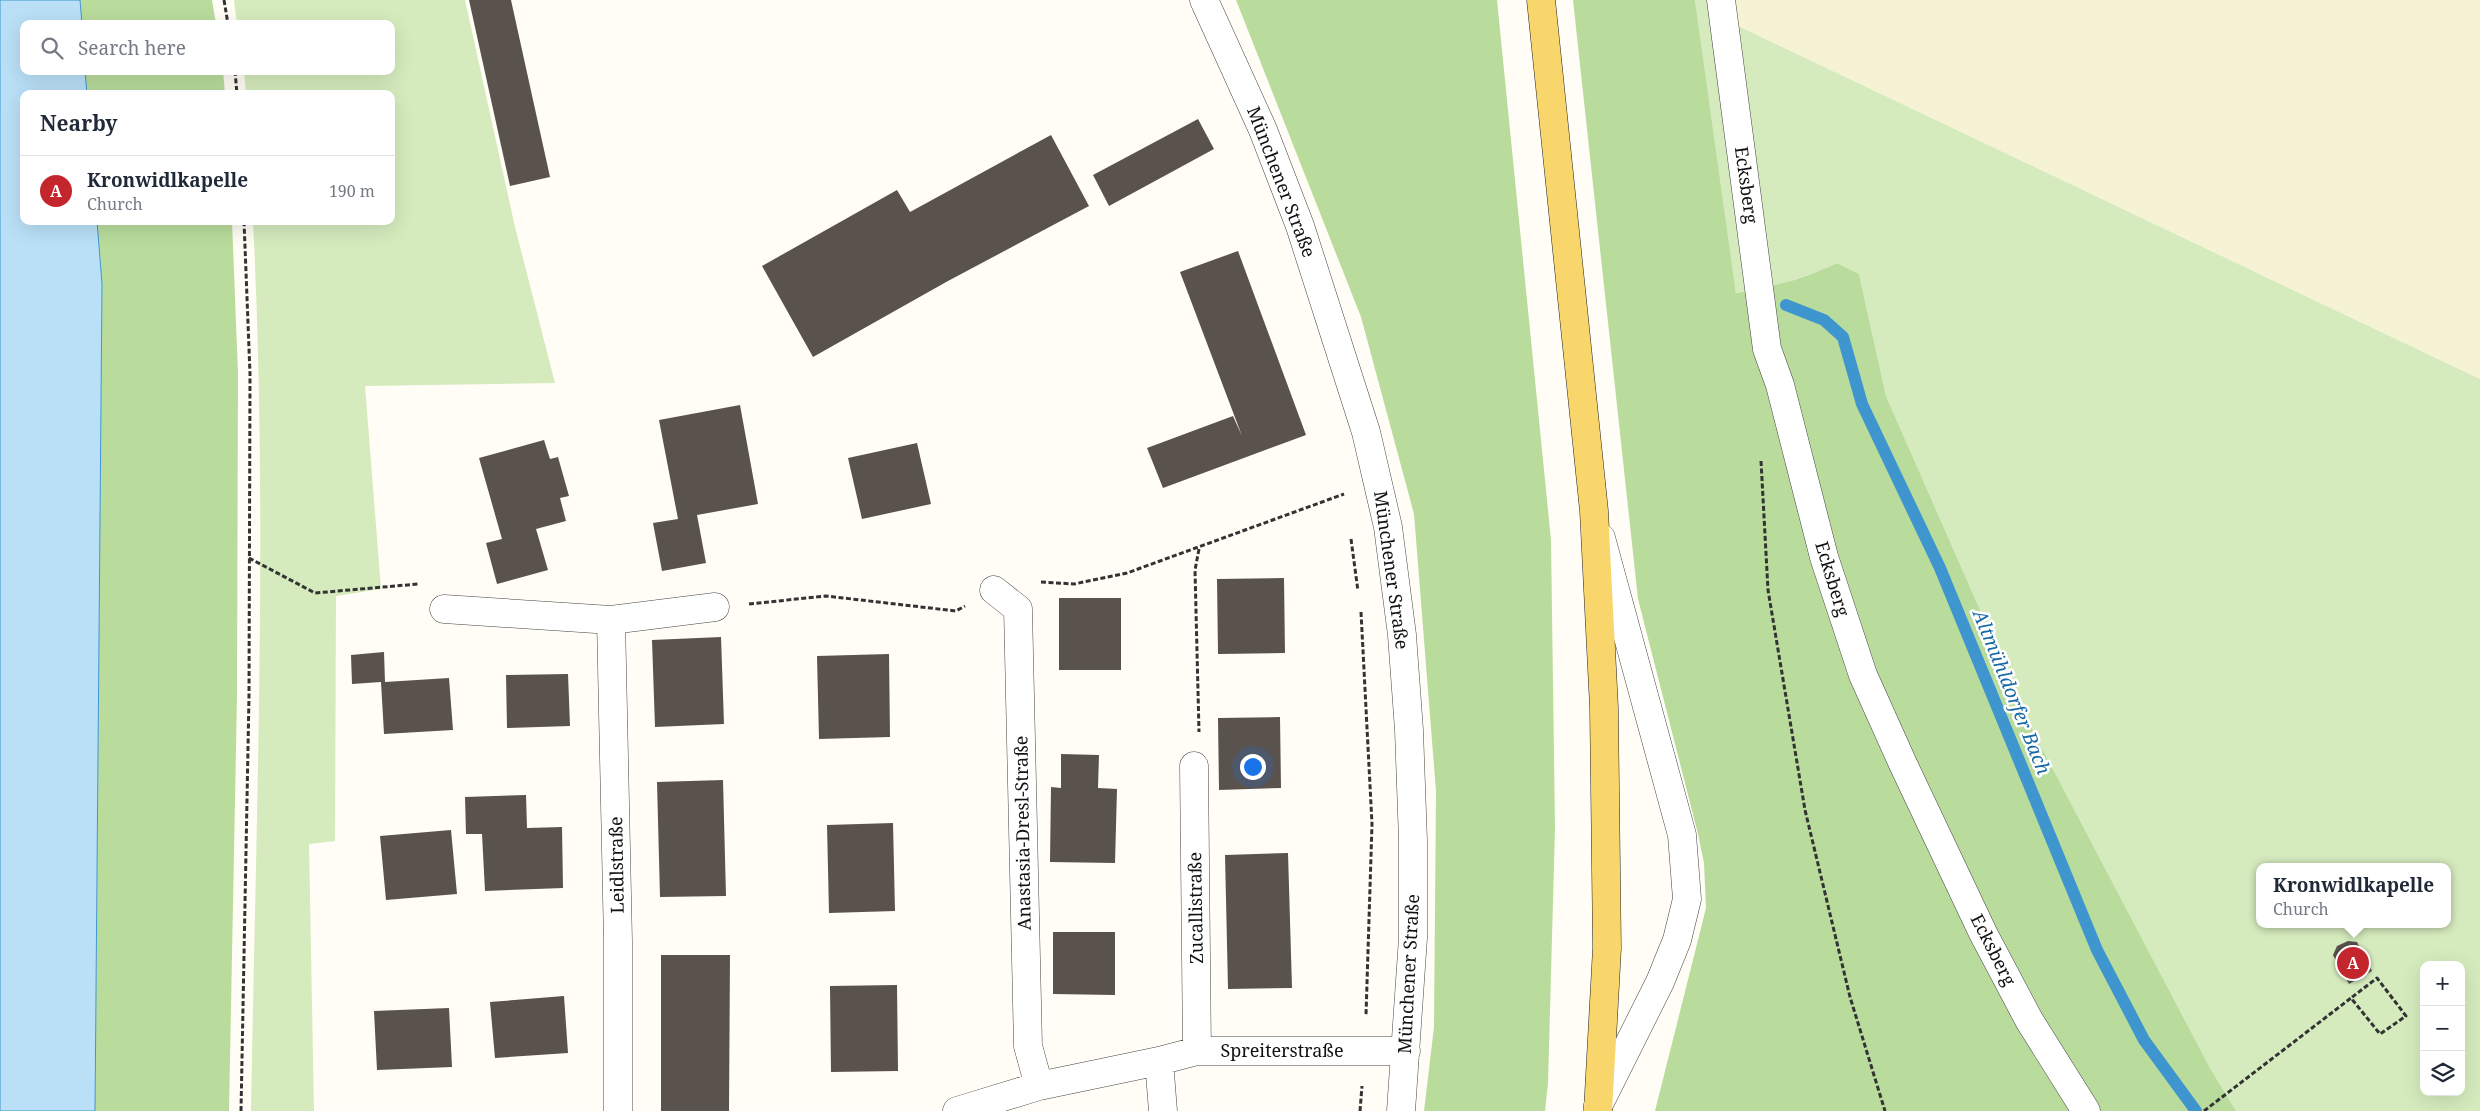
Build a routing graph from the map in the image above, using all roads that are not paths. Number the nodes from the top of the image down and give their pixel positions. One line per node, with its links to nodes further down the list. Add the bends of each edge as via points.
1 (1204, 0): 11 (street, Münchener Straße, via 1263,130 1300,226 1364,423 1388,527 1409,730 1413,841 1413,938)
2 (1541, 0): 4 (main road)
3 (1721, 0): 19 (street, Ecksberg, via 1767,350 1780,385 1824,557 1863,675 1907,773 2028,1020)
4 (1594, 511): 14 (main road, via 1604,708 1607,948); 14 (street, via 1682,835 1687,899 1678,940)
5 (994, 590): 13 (street, Anastasia-Dresl-Straße, via 1018,608 1028,1046)
6 (444, 608): 8 (street)
7 (715, 608): 8 (street)
8 (611, 620): 15 (street, Leidlstraße)
9 (1194, 766): 10 (street, Zucallistraße)
10 (1198, 1051): 11 (street, Spreiterstraße); 12 (street, Spreiterstraße)
11 (1406, 1052): 18 (street, Münchener Straße)
12 (1159, 1061): 13 (street, Spreiterstraße); 17 (street)
13 (1038, 1086): 16 (street, Spreiterstraße)
14 (1598, 1108)
15 (618, 1111)
16 (957, 1111)
17 (1163, 1111)
18 (1401, 1111)
19 (2086, 1111)

